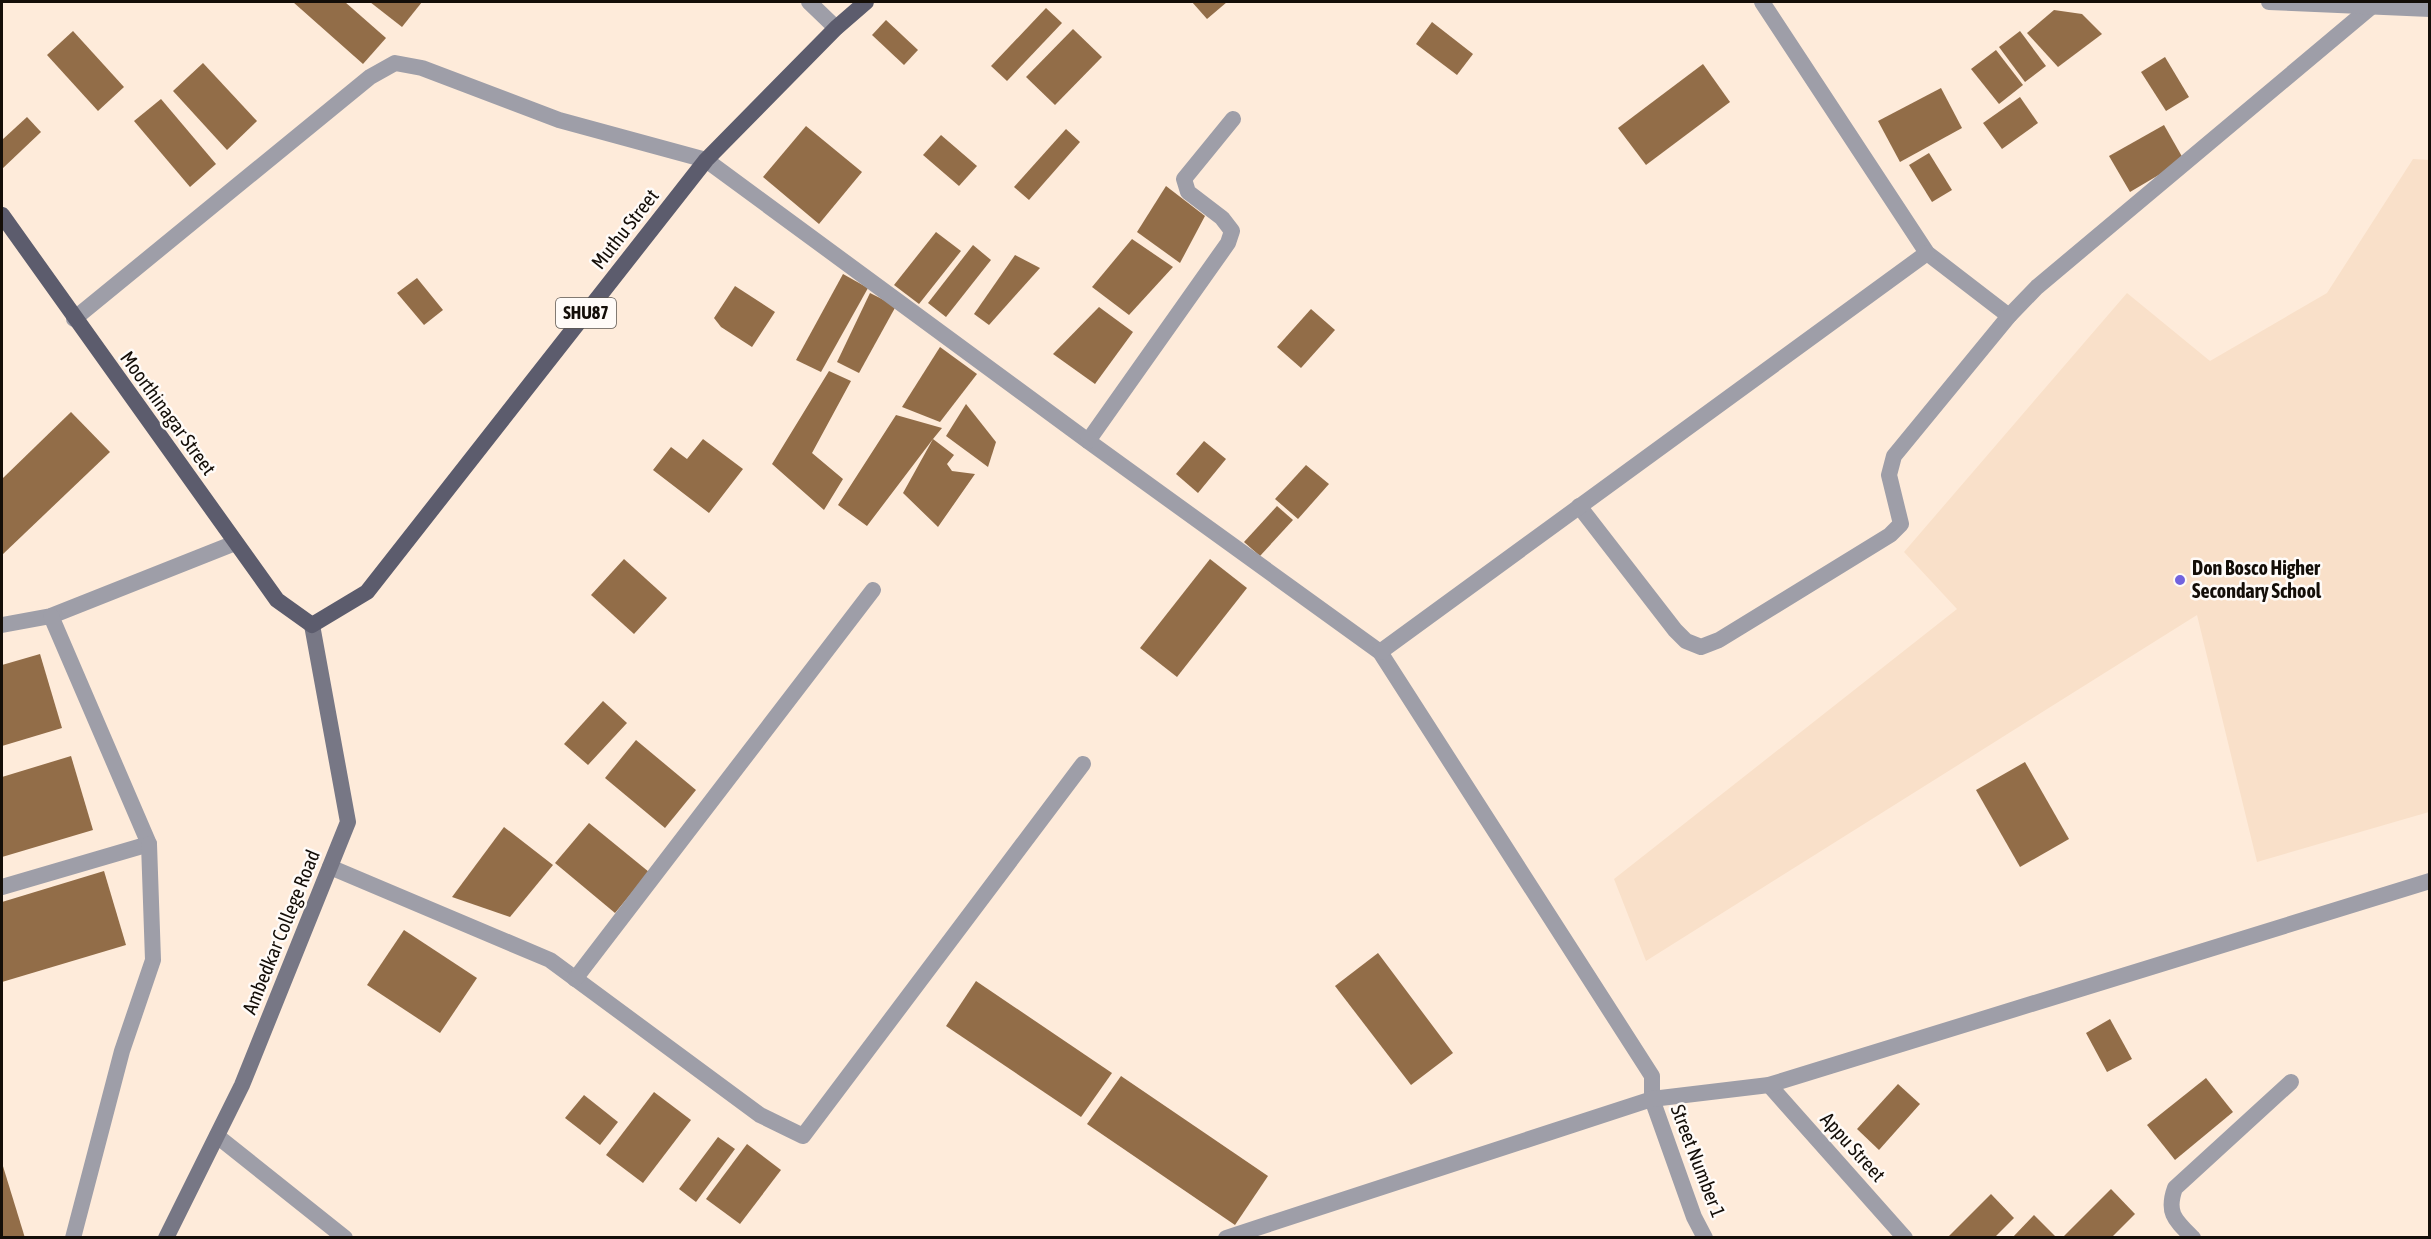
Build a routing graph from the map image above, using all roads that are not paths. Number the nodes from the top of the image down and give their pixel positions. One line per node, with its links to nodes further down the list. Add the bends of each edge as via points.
1 (809, 2): 7 (street)
2 (866, 2): 7 (main road, Muthu Street / SHU87)
3 (1762, 2): 11 (street)
4 (2269, 2): 5 (street)
5 (2371, 7): 6 (street); 12 (street, via 2037,287)
6 (2430, 9)
7 (836, 28): 9 (main road, Muthu Street / SHU87)
8 (1233, 119): 14 (street, via 1184,179 1188,192 1222,218 1232,231 1228,243)
9 (706, 160): 13 (street, via 559,120 422,68 395,63 370,77); 14 (street); 19 (main road, Muthu Street / SHU87, via 368,592)
10 (2, 214): 13 (main road, Moorthinagar Street)
11 (1928, 253): 12 (street); 15 (street)
12 (2009, 316): 15 (street, via 1894,456 1889,475 1900,524 1890,535 1719,640 1701,647 1686,641)
13 (74, 319): 16 (main road, Moorthinagar Street)
14 (1088, 441): 21 (street)
15 (1580, 506): 21 (street)
16 (236, 543): 18 (street); 19 (main road, Moorthinagar Street, via 277,600)
17 (873, 590): 27 (street)
18 (51, 616): 20 (street); 23 (street)
19 (312, 625): 24 (main road, Ambedkar College Road, via 348,822)
20 (2, 626)
21 (1380, 652): 30 (street, Street Number 1, via 1653,1076)
22 (1083, 764): 27 (street, via 802,1136 760,1115)
23 (149, 844): 26 (street); 32 (street, via 153,960 122,1051)
24 (330, 867): 27 (street, via 550,960); 31 (main road, Ambedkar College Road, via 242,1085)
25 (2430, 881): 29 (street)
26 (2, 887)
27 (575, 979)
28 (2291, 1082): 38 (street, via 2175,1188 2170,1203 2176,1221)
29 (1769, 1085): 30 (street); 37 (street, Appu Street)
30 (1652, 1099): 35 (street); 36 (street, Street Number 1)
31 (217, 1136): 33 (main road, Ambedkar College Road); 34 (street)
32 (74, 1238)
33 (166, 1238)
34 (345, 1238)
35 (1226, 1238)
36 (1705, 1238)
37 (1905, 1238)
38 (2193, 1238)

